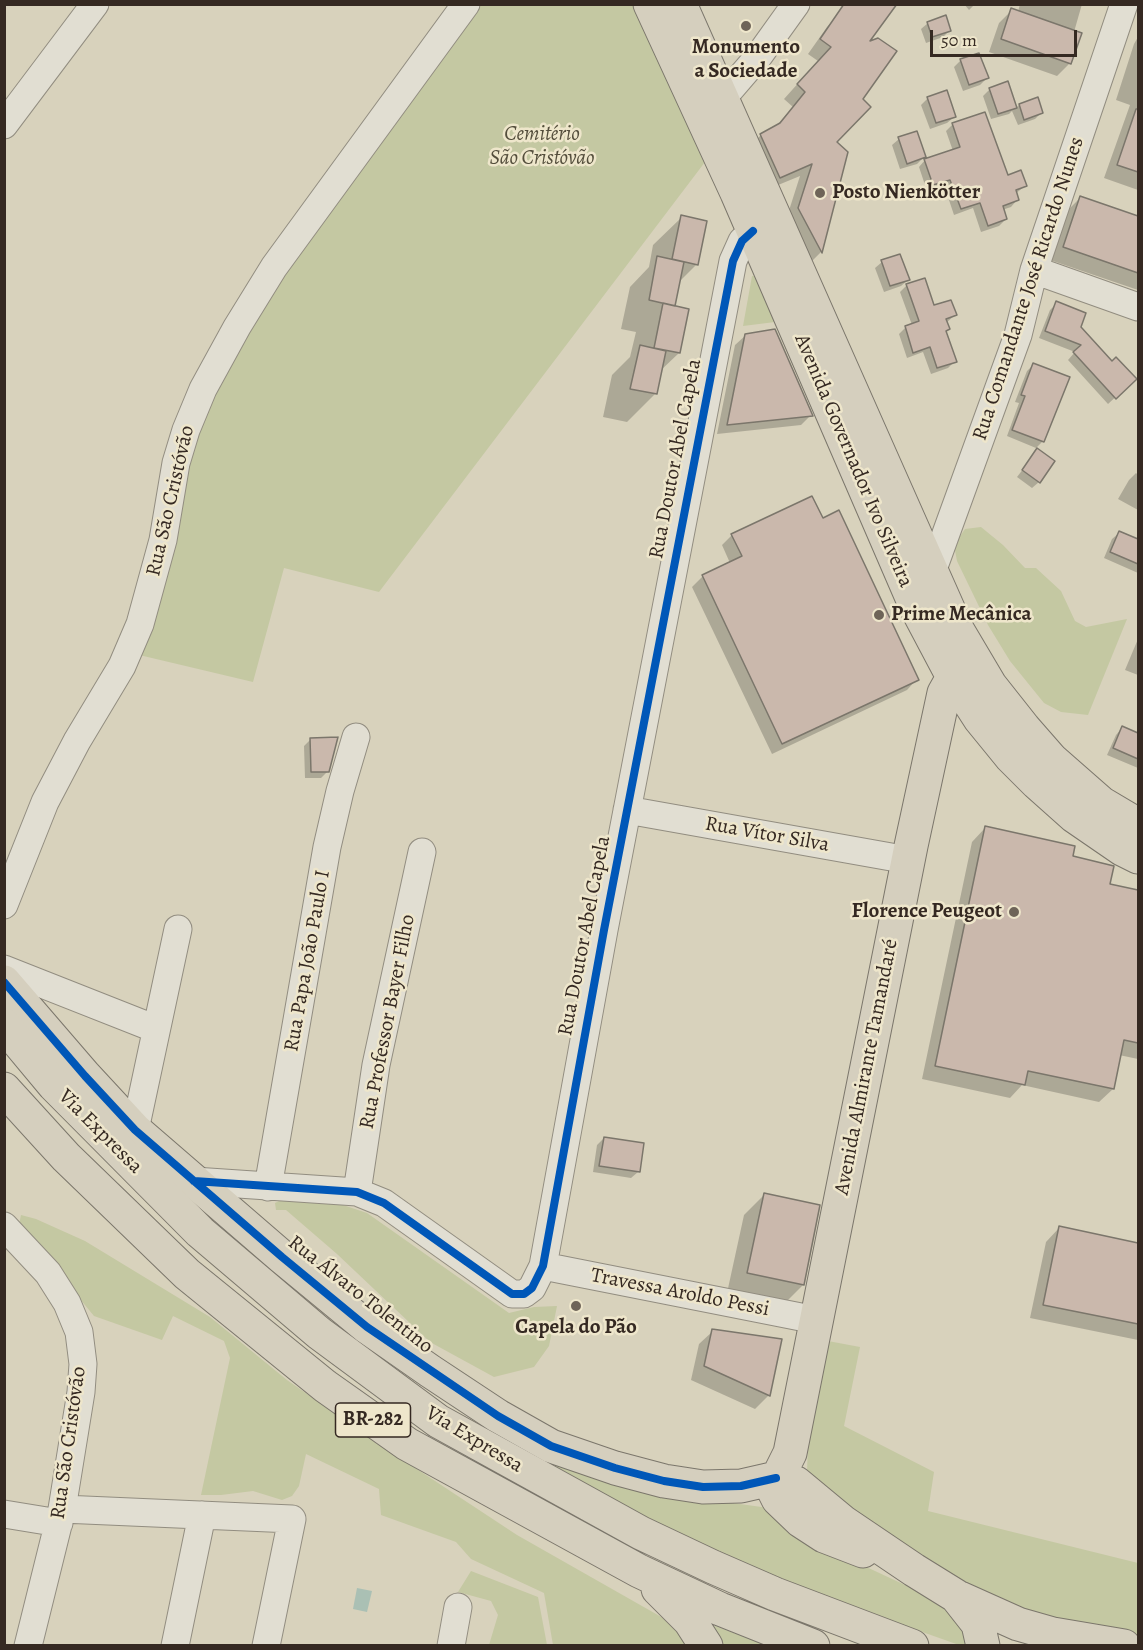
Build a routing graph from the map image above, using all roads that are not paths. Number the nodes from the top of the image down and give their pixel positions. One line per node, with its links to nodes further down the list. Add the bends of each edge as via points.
1 (95, 4): 8 (street)
2 (466, 4): 17 (street, Rua São Cristóvão, via 274,267 203,389 176,463 163,540 140,624 122,666)
3 (650, 4): 9 (main road, Avenida Governador Ivo Silveira)
4 (680, 4): 7 (main road, Avenida Governador Ivo Silveira)
5 (796, 4): 7 (street)
6 (1124, 4): 10 (street, Rua Comandante José Ricardo Nunes)
7 (721, 100): 9 (main road, Avenida Governador Ivo Silveira)
8 (9, 110)
9 (765, 226): 12 (main road, Avenida Governador Ivo Silveira); 13 (main road, Avenida Governador Ivo Silveira, via 916,607); 15 (street, Rua Doutor Abel Capela, via 742,241 733,261)
10 (1034, 270): 11 (street); 12 (street, Rua Comandante José Ricardo Nunes, via 1018,336)
11 (1138, 307)
12 (932, 572): 16 (main road, Avenida Governador Ivo Silveira, via 958,631 990,685 1024,728 1077,784)
13 (953, 677): 19 (main road, Avenida Governador Ivo Silveira, via 1011,758 1074,816); 20 (main road, Avenida Almirante Tamandaré, via 944,693)
14 (356, 736): 30 (street, Rua Papa João Paulo I, via 327,848)
15 (627, 810): 20 (street, Rua Vítor Silva); 33 (street, Rua Doutor Abel Capela)
16 (1138, 825)
17 (13, 851): 21 (street, Rua São Cristóvão)
18 (422, 852): 31 (street, Rua Professor Bayer Filho, via 376,1065)
19 (1138, 857)
20 (908, 860): 34 (main road, Avenida Almirante Tamandaré)
21 (4, 904)
22 (178, 929): 26 (street)
23 (4, 969): 26 (street)
24 (4, 982): 28 (main road, Rua Álvaro Tolentino)
25 (4, 1025): 43 (main road, Via Expressa / BR-282, via 54,1085 200,1232 319,1333 438,1422 682,1553)
26 (156, 1029): 28 (street)
27 (4, 1089): 39 (main road, Via Expressa / BR-282, via 66,1156 187,1274 325,1386 407,1444)
28 (135, 1130): 29 (main road, Rua Álvaro Tolentino)
29 (194, 1181): 30 (street, Rua Doutor Abel Capela); 35 (main road, Rua Álvaro Tolentino, via 367,1327 498,1416 551,1446 615,1468 703,1487 741,1486)
30 (268, 1186): 31 (street, Rua Doutor Abel Capela)
31 (357, 1192): 33 (street, Rua Doutor Abel Capela, via 384,1203 512,1294 524,1294 532,1288)
32 (4, 1226): 38 (street, Rua São Cristóvão, via 48,1273 79,1332 81,1392)
33 (543, 1266): 34 (street, Travessa Aroldo Pessi)
34 (816, 1320): 35 (main road, Avenida Almirante Tamandaré)
35 (787, 1473): 40 (main road, Avenida Almirante Tamandaré, via 774,1491 801,1521 824,1536 914,1570)
36 (4, 1514): 38 (street)
37 (202, 1515): 38 (street); 45 (street); 46 (street, via 292,1519)
38 (60, 1516): 44 (street, Rua São Cristóvão)
39 (639, 1571): 48 (main road, via 690,1620); 49 (main road, Via Expressa / BR-282)
40 (956, 1596): 42 (main road, via 1018,1624); 50 (main road, Avenida Almirante Tamandaré, via 978,1624)
41 (458, 1607): 47 (street)
42 (1040, 1640): 51 (main road)
43 (906, 1644)
44 (28, 1646)
45 (175, 1646)
46 (266, 1646)
47 (451, 1646)
48 (706, 1646)
49 (813, 1646)
50 (983, 1646)
51 (1124, 1646)

